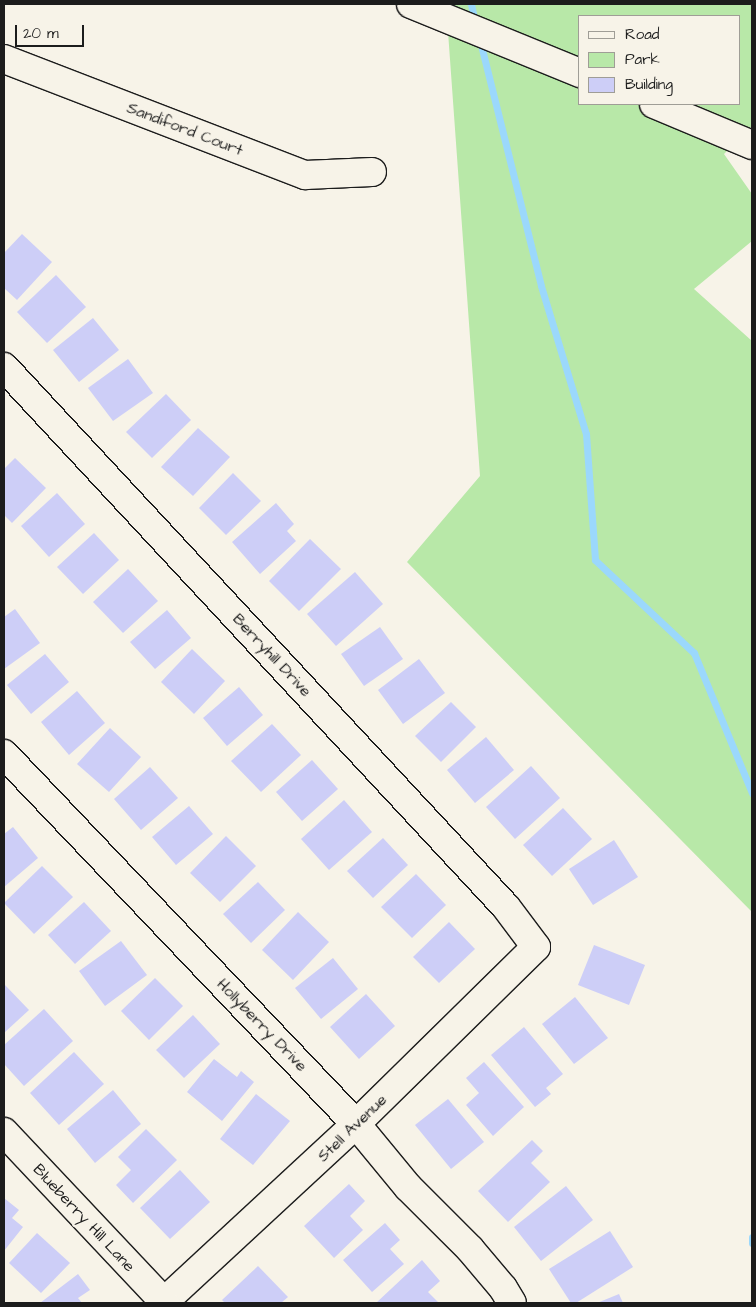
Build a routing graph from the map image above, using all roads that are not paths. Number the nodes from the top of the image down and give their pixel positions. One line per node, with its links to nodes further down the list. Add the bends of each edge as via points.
1 (413, 5): 3 (street)
2 (4, 59): 6 (street, Sandiford Court, via 305,175)
3 (578, 72)
4 (656, 105): 5 (street)
5 (752, 145)
6 (372, 172)
7 (4, 367): 9 (street, Berryhill Drive, via 506,907)
8 (4, 754): 10 (street, Hollyberry Drive)
9 (536, 947): 10 (street, Stell Avenue)
10 (356, 1124): 12 (street, Stell Avenue); 13 (street, Hollyberry Drive, via 408,1187 470,1249)
11 (4, 1132): 12 (street, Blueberry Hill Lane)
12 (164, 1303)
13 (512, 1303)

